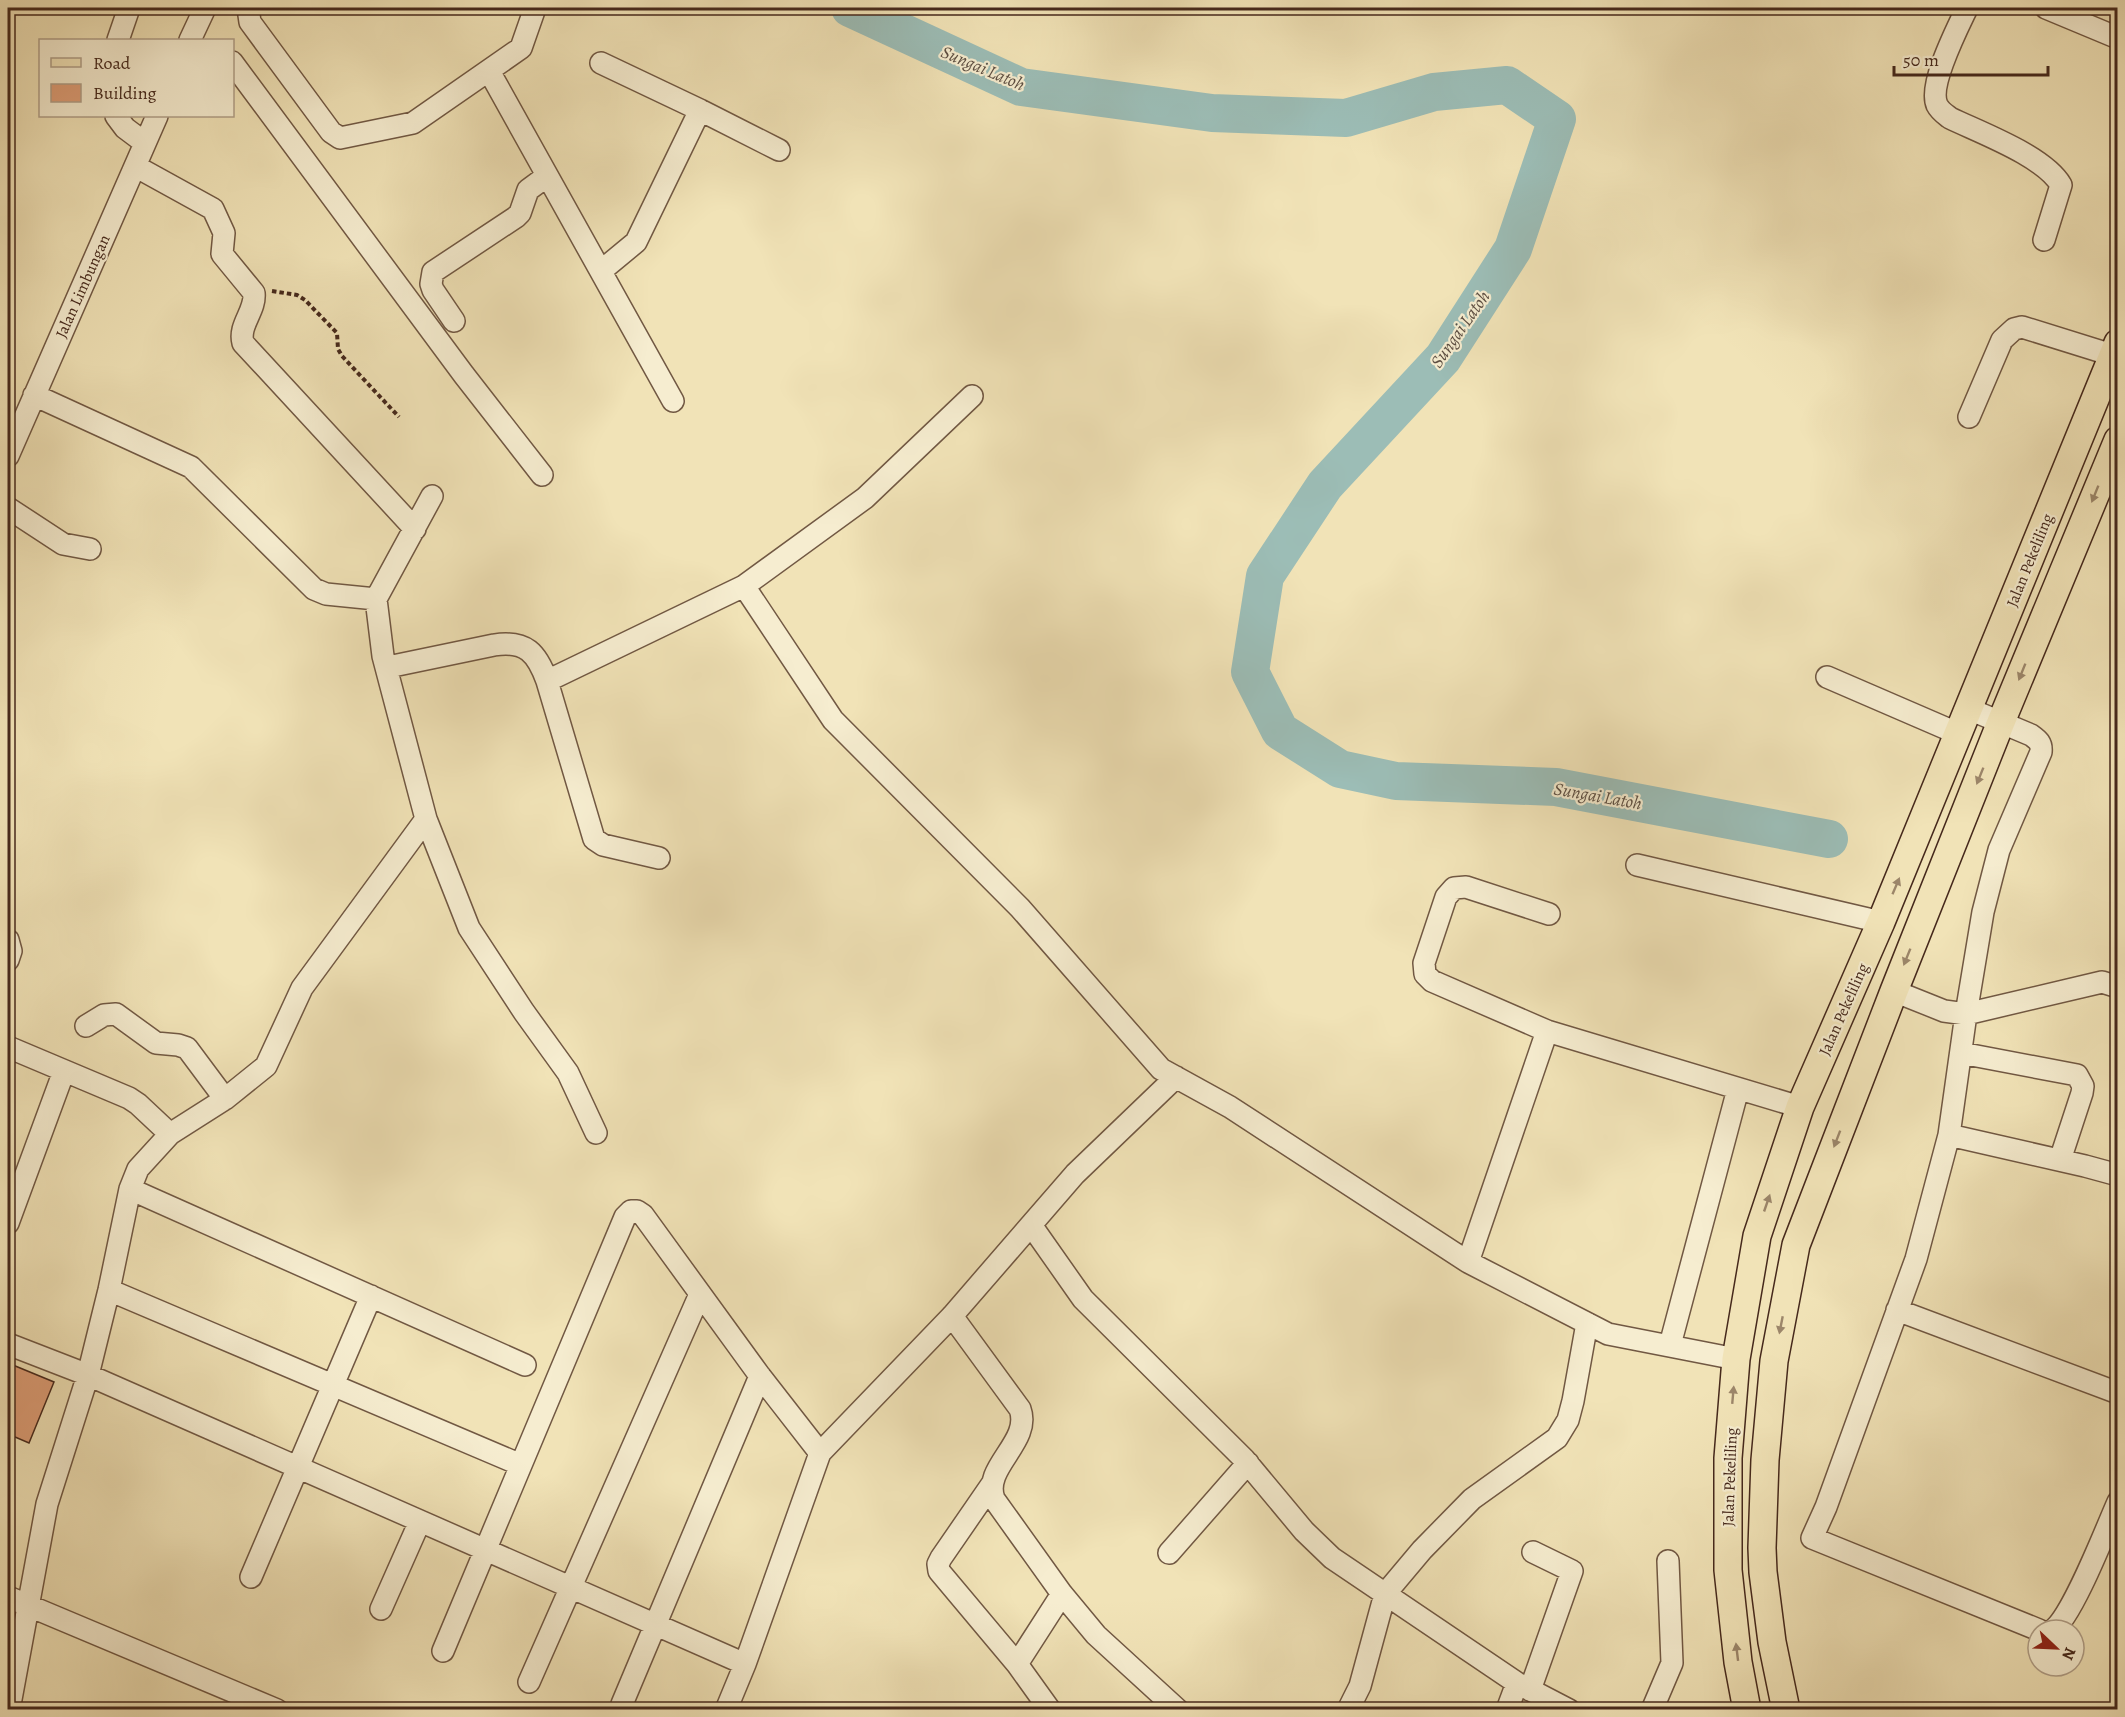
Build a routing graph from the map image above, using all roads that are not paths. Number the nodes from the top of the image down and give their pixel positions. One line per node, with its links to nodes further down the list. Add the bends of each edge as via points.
1 (129, 8): 9 (street)
2 (205, 8): 7 (street)
3 (248, 8): 12 (street, via 250,22 331,132 340,138 413,123)
4 (535, 8): 12 (street, via 523,45)
5 (1967, 8): 20 (street, via 1939,76 1936,104 1950,118 2039,161 2057,178 2061,185)
6 (2046, 8): 8 (street)
7 (195, 38)
8 (2118, 38)
9 (118, 39)
10 (601, 63): 13 (street)
11 (234, 65): 30 (street)
12 (489, 71): 19 (street)
13 (700, 110): 17 (street); 21 (street, via 636,242)
14 (117, 117): 16 (street)
15 (157, 117): 16 (street, Jalan Limbungan)
16 (145, 143): 18 (street, Jalan Limbungan)
17 (779, 150)
18 (135, 166): 24 (street, Jalan Limbungan); 33 (street, via 213,209 224,233 222,254 255,299 242,331 243,343)
19 (547, 176): 21 (street); 22 (street, via 528,190 516,217 434,272 433,290)
20 (2044, 240)
21 (601, 271): 26 (street)
22 (454, 321)
23 (2115, 349): 27 (street, via 2022,327 2014,329 2002,340); 40 (main road, Jalan Pekeliling)
24 (34, 395): 29 (street, Jalan Limbungan); 36 (street, via 191,467 314,589 326,594)
25 (972, 396): 35 (street, via 865,498)
26 (673, 401)
27 (1969, 417)
28 (2118, 440): 41 (main road, one-way to 41)
29 (8, 456)
30 (542, 475)
31 (432, 496): 33 (street)
32 (8, 508): 34 (street, via 63,544)
33 (415, 529): 36 (street)
34 (90, 549)
35 (744, 586): 39 (street); 58 (street, via 838,726 1020,908 1161,1069)
36 (376, 599): 37 (street, via 381,645)
37 (388, 667): 39 (street, via 510,645 535,655); 43 (street)
38 (1827, 677): 42 (street)
39 (547, 681): 44 (street, via 594,839 603,845)
40 (1969, 708): 41 (street); 42 (main road, Jalan Pekeliling)
41 (2001, 722): 51 (main road, one-way to 51); 52 (street, via 2038,741 2041,752 1999,850 1983,912)
42 (1959, 734): 47 (main road, Jalan Pekeliling, one-way to 42)
43 (426, 819): 60 (street, via 302,988 266,1066); 62 (street, via 469,928 568,1073)
44 (659, 858)
45 (1638, 865): 47 (street)
46 (1549, 914): 54 (street, via 1466,887 1454,888 1446,897 1424,968 1432,981)
47 (1881, 922): 61 (main road, Jalan Pekeliling)
48 (8, 940): 49 (street)
49 (8, 960)
50 (2118, 987): 52 (street, via 2102,982)
51 (1894, 991): 52 (street, via 1944,1011); 122 (main road, one-way to 122, via 1796,1245 1774,1361 1762,1548 1772,1642)
52 (1966, 1014): 56 (street)
53 (86, 1026): 60 (street, via 104,1015 116,1014 156,1043 187,1048)
54 (1547, 1031): 59 (street); 70 (street)
55 (8, 1047): 57 (street)
56 (1961, 1053): 64 (street); 65 (street, via 2077,1076 2084,1086)
57 (64, 1071): 63 (street, via 129,1098); 68 (street)
58 (1176, 1077): 69 (street, via 1076,1174); 70 (street, via 1230,1107)
59 (1738, 1089): 61 (street); 78 (street)
60 (225, 1099): 63 (street)
61 (1800, 1107): 79 (main road, Jalan Pekeliling, one-way to 61, via 1757,1236)
62 (596, 1133)
63 (170, 1134): 67 (street, via 138,1169)
64 (1949, 1135): 65 (street); 74 (street, via 1916,1259)
65 (2060, 1160): 66 (street)
66 (2118, 1176)
67 (130, 1189): 71 (street); 73 (street)
68 (8, 1224)
69 (1031, 1225): 75 (street); 86 (street, via 1083,1299)
70 (1468, 1262): 76 (street)
71 (109, 1290): 81 (street); 83 (street)
72 (700, 1294): 82 (street); 87 (street, via 643,1215 631,1211); 97 (street)
73 (371, 1296): 80 (street); 83 (street)
74 (1898, 1310): 84 (street); 105 (street, via 1812,1538)
75 (952, 1316): 85 (street); 89 (street, via 1022,1416 1020,1431)
76 (1587, 1323): 78 (street, via 1608,1334); 99 (street, via 1573,1401 1557,1438 1472,1500)
77 (8, 1344): 81 (street)
78 (1670, 1345): 79 (street)
79 (1736, 1359): 121 (main road, Jalan Pekeliling, one-way to 79, via 1728,1570 1728,1458)
80 (525, 1365)
81 (88, 1375): 88 (street); 101 (street, via 47,1504)
82 (760, 1376): 85 (street); 104 (street)
83 (333, 1385): 87 (street); 88 (street)
84 (2118, 1394)
85 (820, 1453): 107 (street)
86 (1248, 1463): 94 (street); 99 (street, via 1304,1531 1332,1558)
87 (521, 1465): 92 (street)
88 (298, 1467): 91 (street); 96 (street)
89 (992, 1484): 98 (street, via 994,1499); 108 (street, via 938,1564 939,1571)
90 (2118, 1503): 103 (street)
91 (420, 1521): 92 (street); 102 (street)
92 (485, 1549): 97 (street); 106 (street)
93 (1533, 1552): 110 (street, via 1572,1571)
94 (1169, 1553)
95 (1668, 1561): 120 (street, via 1672,1663)
96 (251, 1577)
97 (571, 1587): 104 (street); 109 (street)
98 (1062, 1594): 108 (street); 116 (street, via 1096,1635)
99 (1385, 1594): 110 (street); 117 (street, via 1360,1686)
100 (8, 1597): 101 (street)
101 (30, 1605): 112 (street); 113 (street)
102 (381, 1609)
103 (2064, 1618)
104 (656, 1624): 107 (street); 111 (street)
105 (2026, 1625)
106 (443, 1652)
107 (746, 1664): 114 (street)
108 (1017, 1664): 115 (street)
109 (530, 1682)
110 (1524, 1686): 118 (street); 119 (street)
111 (622, 1704)
112 (9, 1710)
113 (277, 1710)
114 (726, 1710)
115 (1050, 1710)
116 (1178, 1710)
117 (1348, 1710)
118 (1507, 1710)
119 (1569, 1710)
120 (1652, 1710)
121 (1747, 1710)
122 (1786, 1710)

